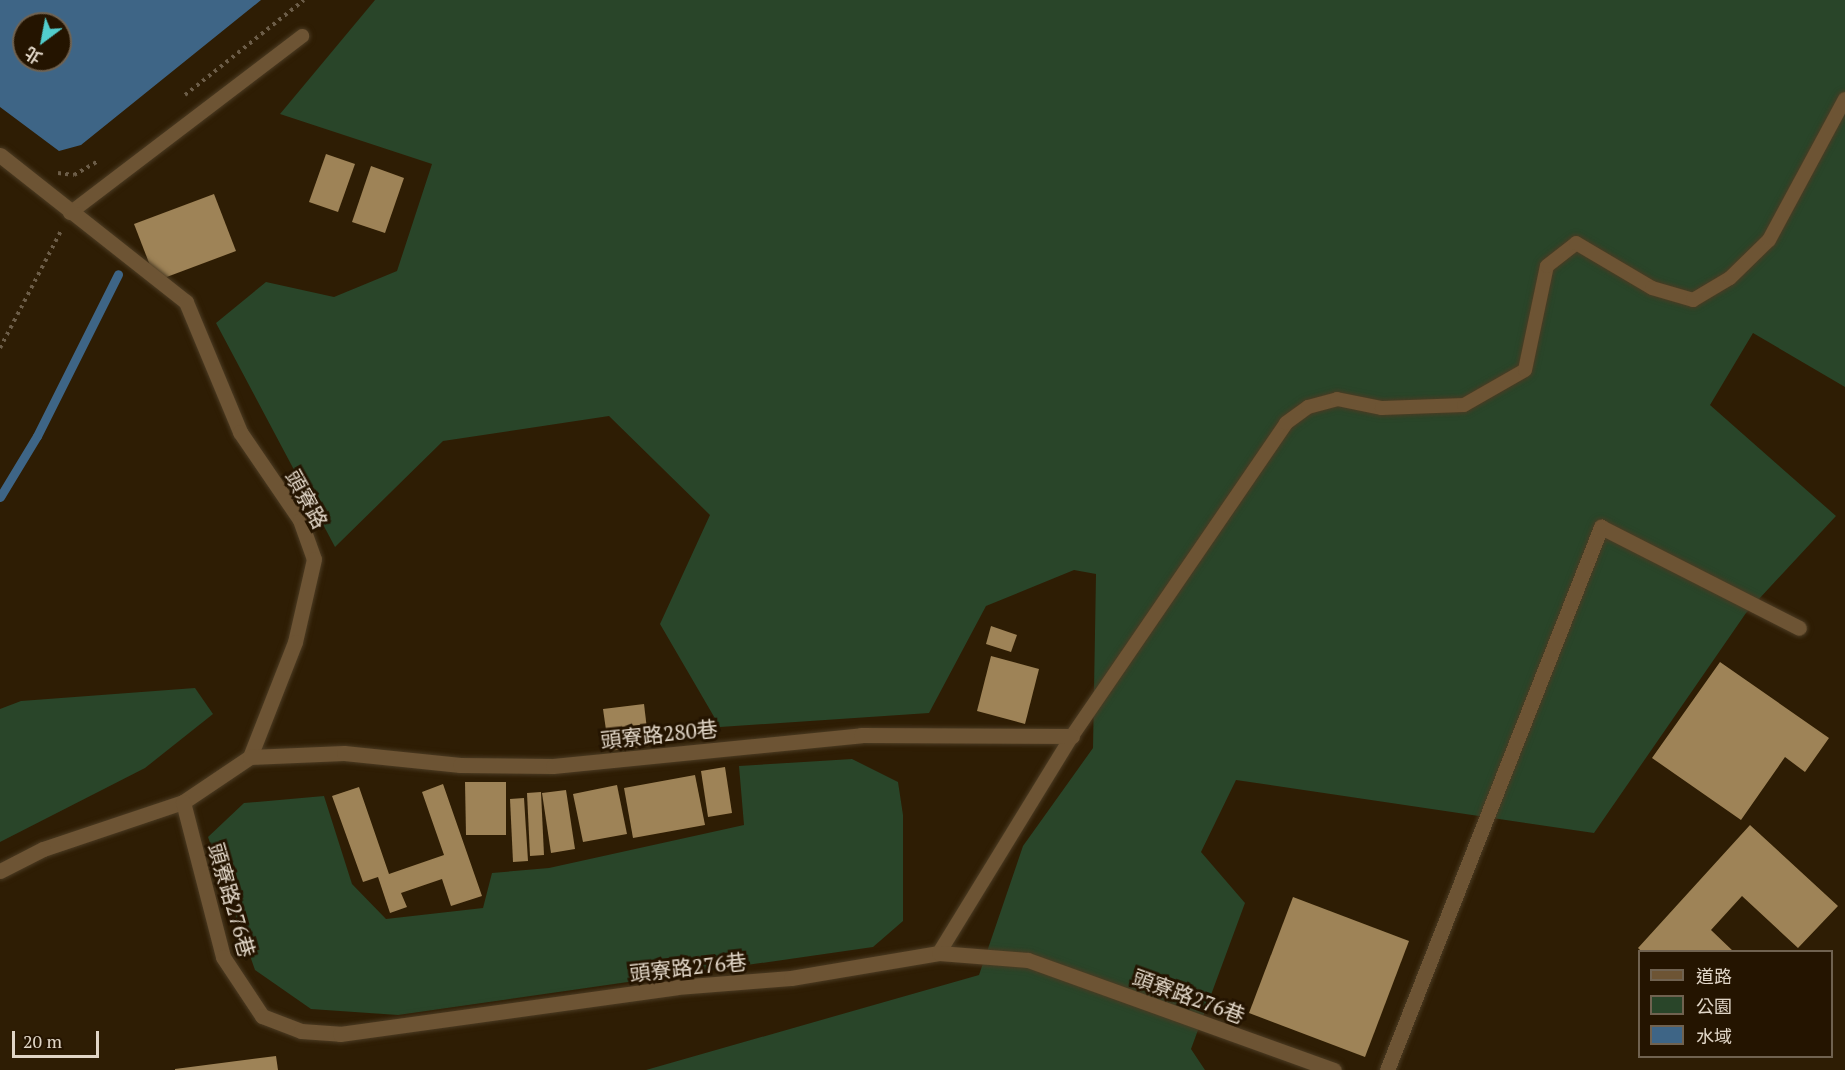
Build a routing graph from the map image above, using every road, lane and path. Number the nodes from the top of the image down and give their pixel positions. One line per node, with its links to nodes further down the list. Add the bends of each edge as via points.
1 (304, 0): 4 (path)
2 (302, 36): 8 (lane)
3 (1845, 99): 11 (lane, via 1769,240 1730,278 1694,300 1652,288 1576,243 1547,266 1525,370 1464,405 1382,408 1337,399 1308,407 1286,423)
4 (179, 100)
5 (0, 155): 8 (street, 頭寮路)
6 (105, 158): 7 (path, via 74,175)
7 (54, 172)
8 (70, 213): 9 (path); 12 (street, 頭寮路, via 186,302 240,432 300,520 314,559 295,642)
9 (0, 348)
10 (1798, 628): 17 (street, via 1601,527)
11 (1072, 736): 12 (street, 頭寮路280巷, via 861,735 553,766 460,765 344,753); 15 (lane)
12 (250, 757): 13 (street)
13 (183, 802): 14 (street, via 43,849); 15 (street, 頭寮路276巷, via 223,957 262,1016 301,1031 339,1034 676,987 791,978)
14 (0, 871)
15 (939, 953): 16 (street, 頭寮路276巷, via 1028,960)
16 (1334, 1070)
17 (1387, 1070)

